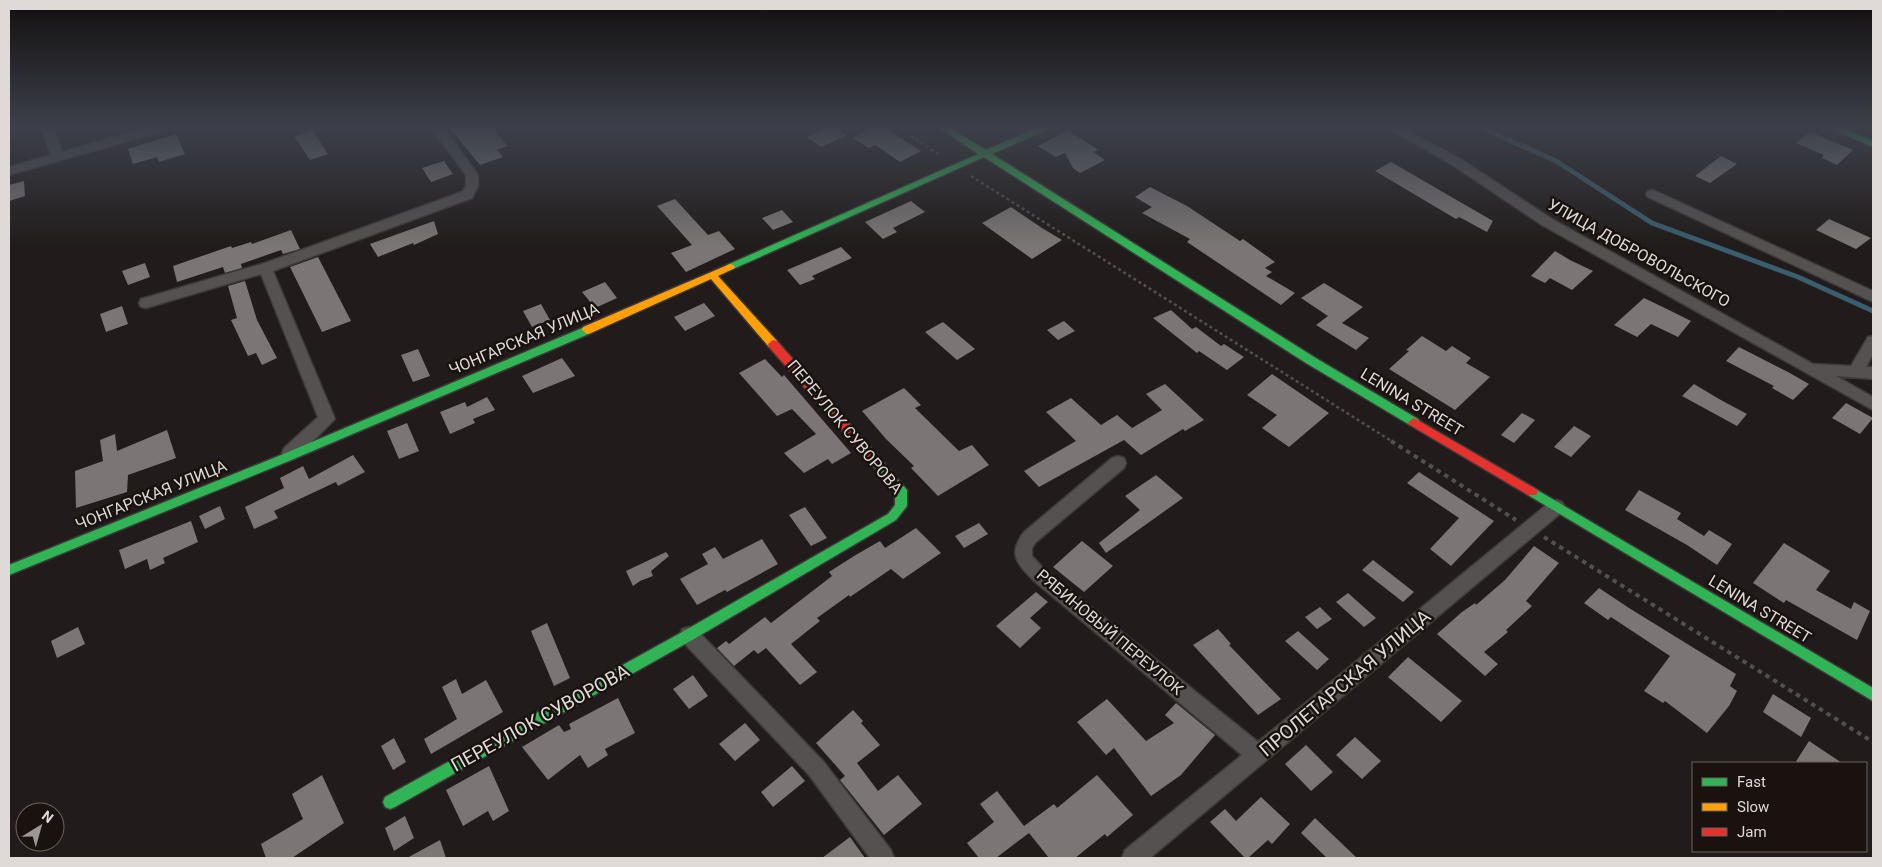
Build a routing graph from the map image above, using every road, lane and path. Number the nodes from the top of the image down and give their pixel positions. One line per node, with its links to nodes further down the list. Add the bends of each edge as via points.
1 (25, 166): 7 (street)
2 (466, 166): 9 (street, via 472,175 472,186 467,195)
3 (956, 166): 10 (street, ЧОНГАРСКАЯ УЛИЦА)
4 (957, 166): 21 (path)
5 (1004, 166): 20 (street, LENINA STREET, via 1310,360)
6 (1463, 166): 14 (street, УЛИЦА ДОБРОВОЛЬСКОГО, via 1547,222)
7 (9, 171)
8 (1653, 194): 11 (street)
9 (265, 268): 12 (street); 18 (street, via 326,419)
10 (713, 276): 18 (street, ЧОНГАРСКАЯ УЛИЦА); 23 (street, ПЕРЕУЛОК СУВОРОВА, via 901,490 904,499 897,513 890,518)
11 (1873, 297)
12 (146, 303)
13 (1873, 341): 15 (street)
14 (1809, 368): 15 (street); 17 (street, УЛИЦА ДОБРОВОЛЬСКОГО)
15 (1855, 372): 16 (street)
16 (1873, 373)
17 (1873, 404)
18 (285, 458): 22 (street, ЧОНГАРСКАЯ УЛИЦА)
19 (1118, 463): 26 (street, РЯБИНОВЫЙ ПЕРЕУЛОК, via 1030,538 1022,551 1024,559 1039,575)
20 (1556, 506): 21 (street, ПРОЛЕТАРСКАЯ УЛИЦА); 24 (street, LENINA STREET)
21 (1529, 528): 25 (path); 26 (street, ПРОЛЕТАРСКАЯ УЛИЦА)
22 (9, 570)
23 (689, 635): 27 (street, ПЕРЕУЛОК СУВОРОВА); 28 (street, via 816,768)
24 (1873, 695)
25 (1873, 742)
26 (1258, 755): 29 (street, ПРОЛЕТАРСКАЯ УЛИЦА)
27 (390, 802)
28 (883, 858)
29 (1134, 858)

